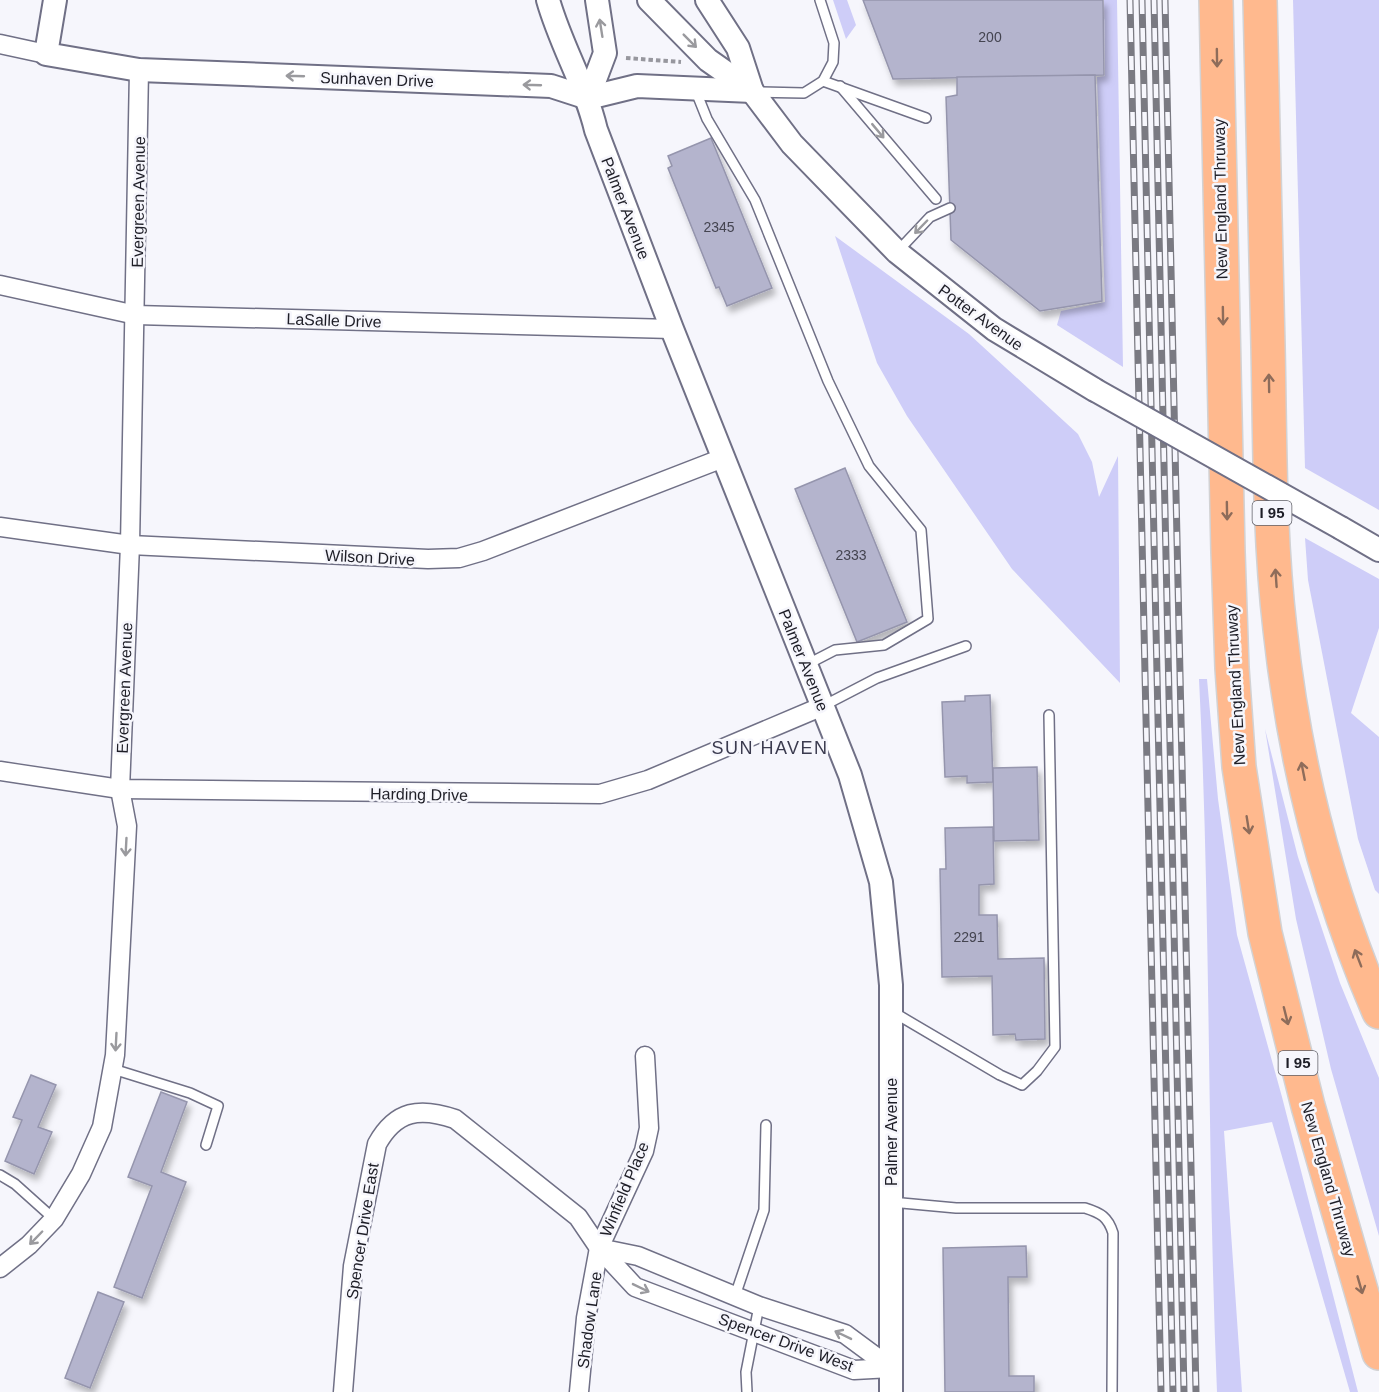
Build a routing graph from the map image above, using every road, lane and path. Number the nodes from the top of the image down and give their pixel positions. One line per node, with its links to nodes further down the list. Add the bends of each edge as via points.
1 (55, 0): 10 (street)
2 (548, 0): 18 (street, Palmer Avenue, via 558,35)
3 (597, 0): 18 (street, one-way to 3, via 605,53)
4 (649, 0): 17 (street, Potter Avenue, one-way to 17, via 708,60)
5 (707, 0): 17 (street, via 738,48)
6 (820, 0): 14 (lane, via 834,43 833,62)
7 (1216, 0): 51 (highway, New England Thruway / I 95, one-way to 51, via 1232,668 1239,767 1265,933 1308,1106)
8 (1260, 0): 37 (highway, I 95, one-way to 8, via 1322,852 1302,767 1279,628 1270,438)
9 (0, 44): 10 (street, Sunhaven Drive)
10 (46, 54): 13 (street, Sunhaven Drive)
11 (618, 58): 12 (path)
12 (688, 62)
13 (139, 70): 18 (street, Sunhaven Drive, one-way to 13, via 551,86); 24 (street, Evergreen Avenue)
14 (823, 81): 15 (lane); 17 (lane, via 804,93)
15 (840, 86): 19 (lane); 20 (lane, one-way to 20)
16 (694, 88): 17 (street); 18 (street, via 637,86); 31 (lane, via 707,119 755,200 828,381 869,466 921,530 928,619 884,645 835,650)
17 (752, 92): 22 (street, Potter Avenue, via 792,144)
18 (588, 98): 25 (street, Palmer Avenue, via 596,130)
19 (926, 118)
20 (936, 199)
21 (950, 208): 22 (lane, one-way to 22, via 930,217)
22 (897, 252): 29 (street, Potter Avenue, bridge, via 994,329)
23 (0, 285): 24 (street, LaSalle Drive)
24 (136, 315): 25 (street, LaSalle Drive); 28 (street, Evergreen Avenue)
25 (672, 329): 26 (street, Palmer Avenue)
26 (723, 458): 28 (street, Wilson Drive, via 459,558 428,560); 31 (street, Palmer Avenue)
27 (0, 527): 28 (street, Wilson Drive)
28 (130, 545): 35 (street, Evergreen Avenue)
29 (1379, 550)
30 (966, 646): 32 (lane, via 877,678)
31 (806, 665): 32 (street, Palmer Avenue)
32 (823, 706): 35 (street, Harding Drive, via 648,780 600,795); 36 (street, Palmer Avenue, via 850,775 881,882)
33 (1049, 715): 36 (lane, via 1054,1047 1022,1085)
34 (0, 771): 35 (street, Harding Drive)
35 (120, 789): 39 (street, Evergreen Avenue, one-way to 39, via 127,826)
36 (891, 1011): 44 (street, Palmer Avenue)
37 (1379, 1012)
38 (645, 1056): 46 (street, Winfield Place, via 649,1128 644,1151)
39 (112, 1069): 42 (lane, via 190,1093 218,1106); 45 (street, Evergreen Avenue, via 102,1126 81,1174)
40 (402, 1116): 46 (street, Spencer Drive West, via 436,1112 455,1119 578,1217); 53 (street, Spencer Drive East, via 386,1128 371,1168 353,1266)
41 (766, 1125): 48 (lane, via 764,1210)
42 (206, 1145)
43 (0, 1175): 45 (lane)
44 (891, 1202): 52 (street, Palmer Avenue); 57 (lane, via 956,1208 1085,1208 1101,1213 1113,1233)
45 (54, 1219): 47 (street, Evergreen Avenue, one-way to 47)
46 (599, 1248): 48 (street, Spencer Drive West, via 638,1256); 50 (street, Spencer Drive West, one-way to 50, via 635,1287); 54 (street, Shadow Lane, via 586,1318)
47 (0, 1268)
48 (735, 1296): 49 (street, Spencer Drive West)
49 (759, 1306): 50 (lane); 52 (street, Spencer Drive West, one-way to 49, via 845,1334)
50 (754, 1331): 52 (street, Spencer Drive West, via 854,1370); 55 (lane, via 746,1372)
51 (1379, 1353)
52 (891, 1368): 56 (street, Palmer Avenue)
53 (343, 1392)
54 (579, 1392)
55 (747, 1392)
56 (891, 1392)
57 (1112, 1392)

